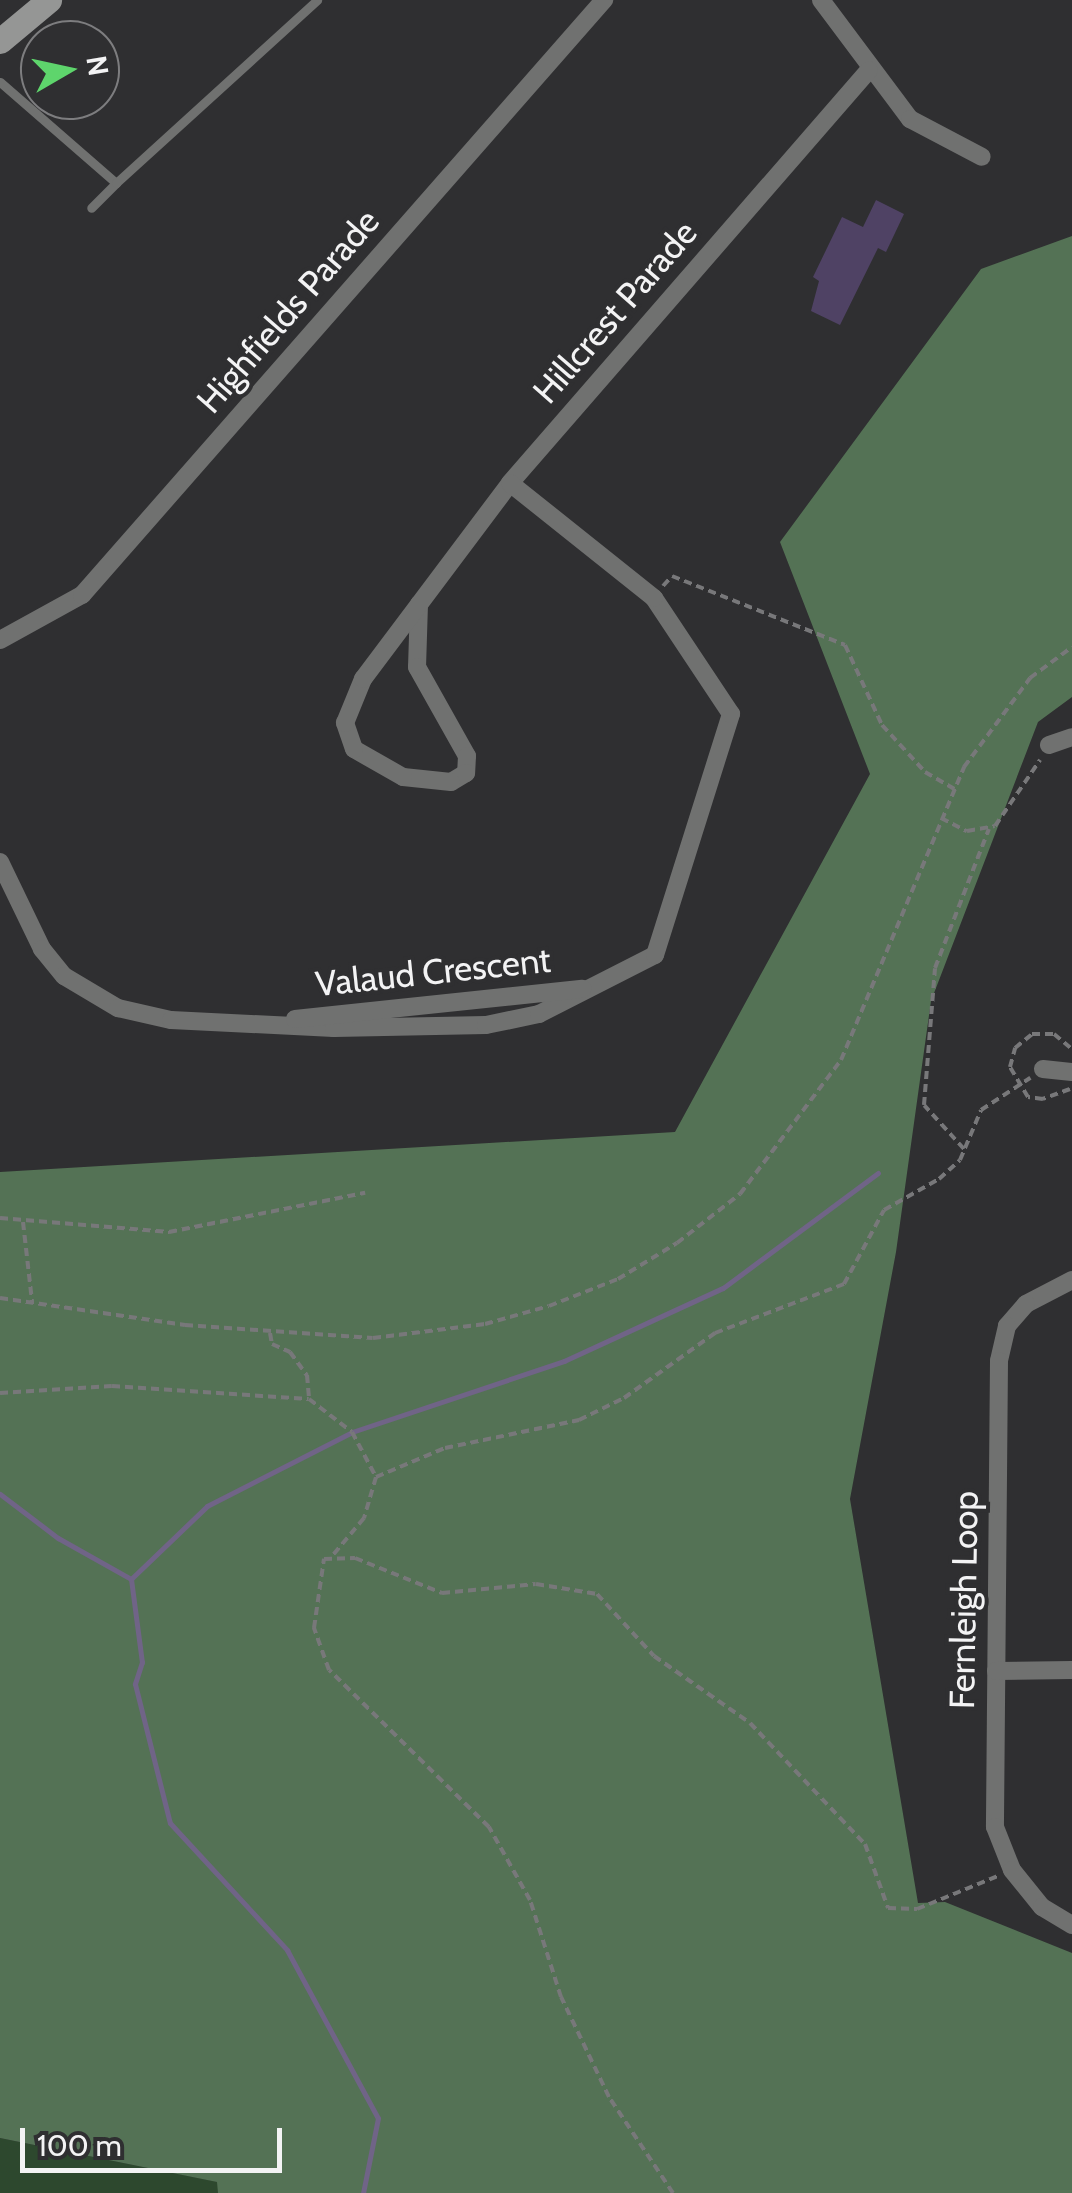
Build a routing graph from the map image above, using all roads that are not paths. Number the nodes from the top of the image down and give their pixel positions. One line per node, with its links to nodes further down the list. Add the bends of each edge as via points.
1 (49, 0): 5 (main road)
2 (317, 0): 9 (lane)
3 (604, 0): 13 (street, Highfields Parade, via 82,595)
4 (821, 0): 6 (street)
5 (0, 41)
6 (869, 70): 8 (street, via 910,119); 11 (street, Hillcrest Parade)
7 (0, 82): 9 (lane)
8 (982, 158)
9 (116, 183): 10 (lane)
10 (92, 208)
11 (510, 483): 12 (street, Hillcrest Parade); 16 (street, Valaud Crescent, via 654,598 731,714 660,948 588,988 285,1022 171,1020 90,994 42,949)
12 (419, 604): 12 (street, Hillcrest Parade, via 416,667 467,756 466,773 451,782 378,769 354,749 345,723 362,679)
13 (0, 640)
14 (1072, 737): 15 (street)
15 (1050, 745)
16 (0, 862)
17 (1042, 1070): 18 (street)
18 (1072, 1072)
19 (1072, 1280): 21 (street, Fernleigh Loop, via 1026,1304 1007,1326 1000,1361)
20 (1072, 1670): 21 (street)
21 (996, 1671): 22 (street, Fernleigh Loop, via 994,1827 1012,1870 1042,1907)
22 (1072, 1925)

